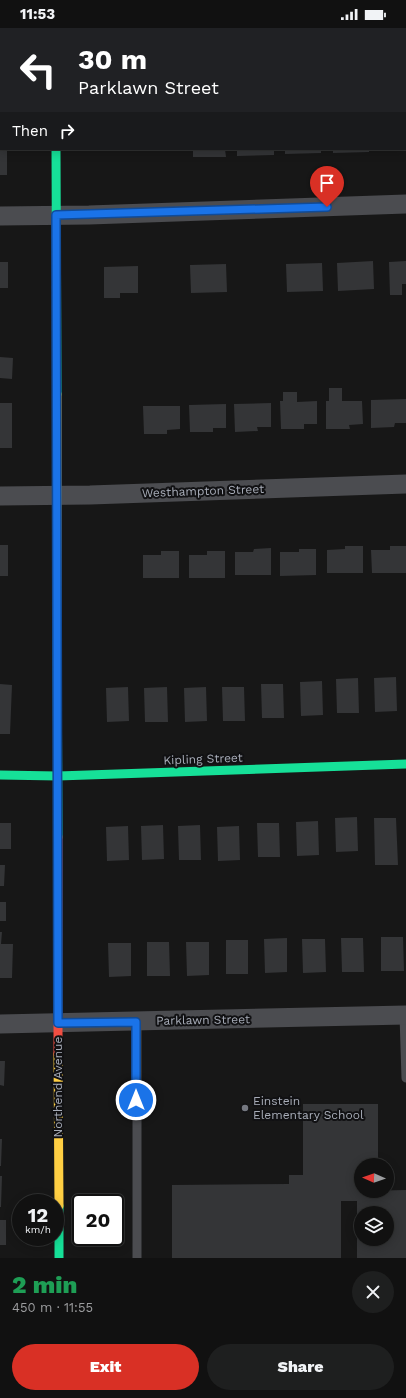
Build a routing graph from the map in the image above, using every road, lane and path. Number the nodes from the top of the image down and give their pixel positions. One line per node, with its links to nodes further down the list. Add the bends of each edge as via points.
1 (56, 150): 3 (street, Northend Avenue)
2 (406, 204): 3 (street)
3 (56, 215): 4 (street); 6 (street, Northend Avenue)
4 (0, 216)
5 (406, 484): 6 (street, Westhampton Street)
6 (57, 495): 7 (street, Westhampton Street); 10 (street, Northend Avenue)
7 (0, 496)
8 (406, 764): 10 (street, Kipling Street)
9 (0, 775): 10 (street, Kipling Street)
10 (58, 776): 13 (street, Northend Avenue)
11 (405, 1015): 12 (street, Parklawn Street); 15 (lane)
12 (136, 1022): 13 (street, Parklawn Street); 17 (lane)
13 (58, 1023): 14 (street, Parklawn Street); 16 (street, Northend Avenue)
14 (0, 1024)
15 (406, 1078)
16 (59, 1258)
17 (137, 1258)

